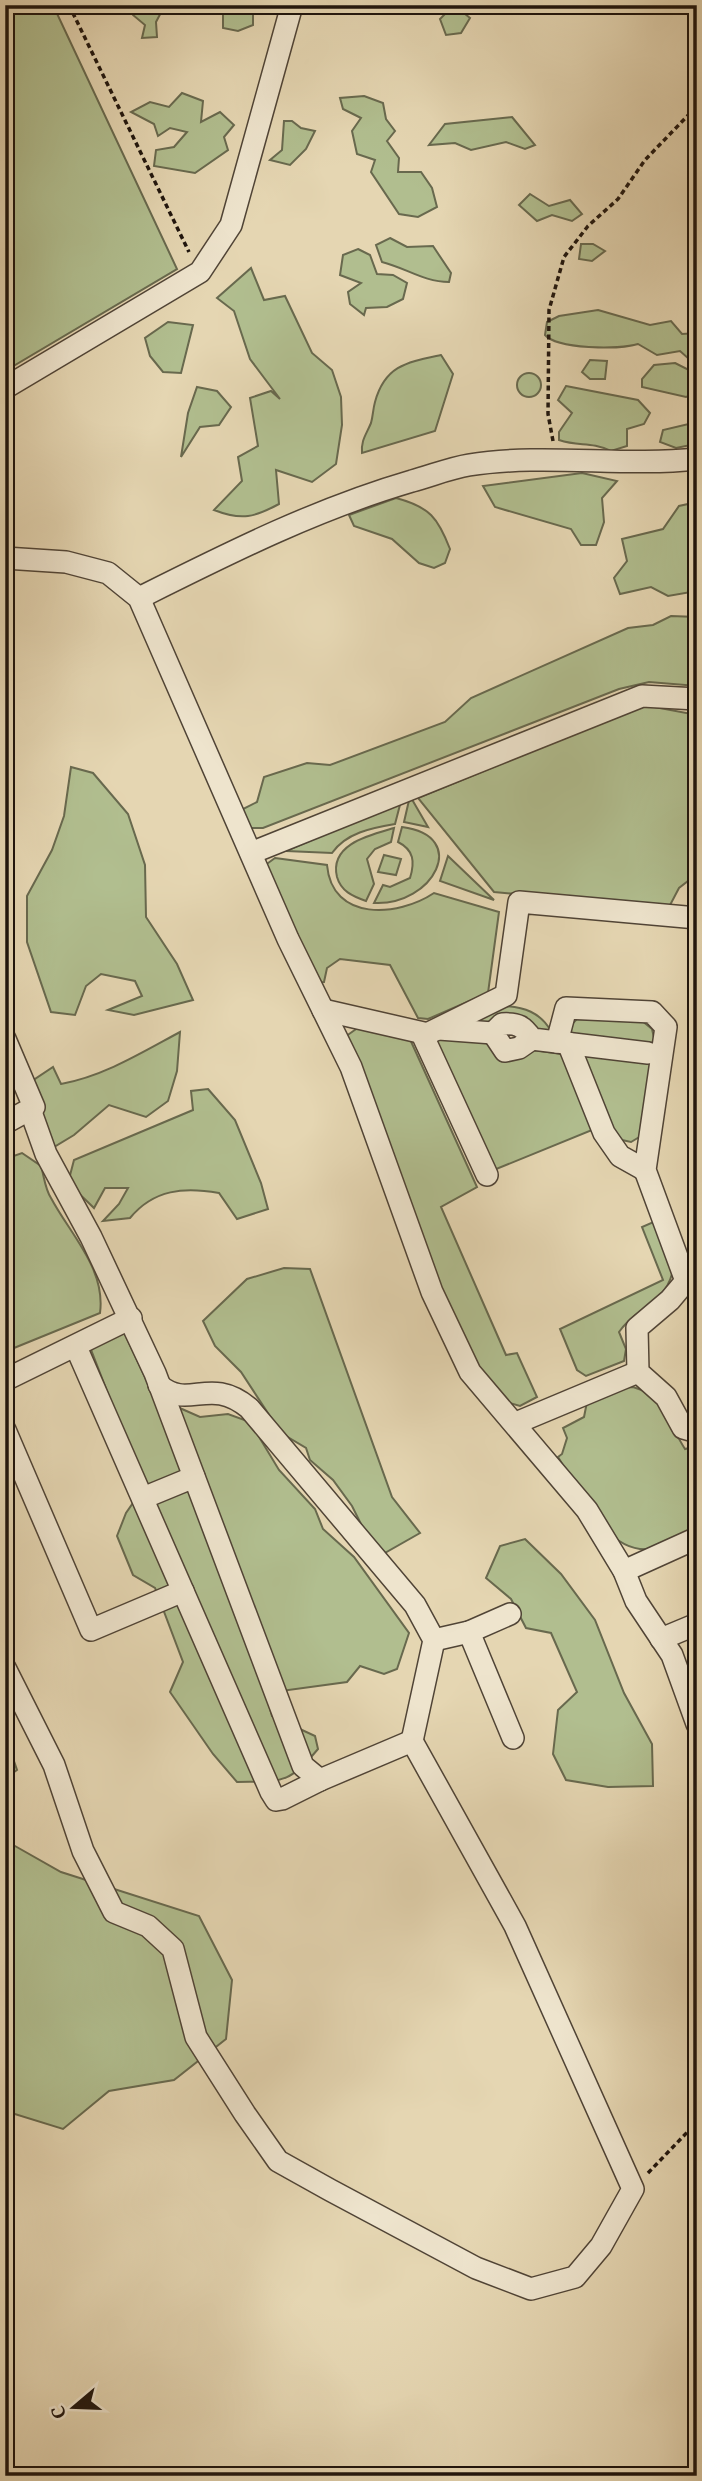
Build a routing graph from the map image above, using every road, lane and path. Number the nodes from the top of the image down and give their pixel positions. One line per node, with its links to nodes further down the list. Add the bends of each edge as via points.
1 (69, 5): 4 (path)
2 (292, 5): 4 (street, via 231,225)
3 (697, 106): 7 (path, via 564,257 549,310 548,414)
4 (200, 272): 5 (street)
5 (5, 388)
6 (697, 459): 7 (street)
7 (555, 461): 9 (street, via 468,465 362,496 284,526)
8 (5, 558): 9 (street, via 66,562 108,573)
9 (139, 598): 11 (street)
10 (697, 699): 11 (street, via 642,696)
11 (251, 853): 13 (street)
12 (697, 918): 14 (street, via 519,902 506,995)
13 (323, 1010): 14 (street); 27 (street, via 351,1067 432,1292 471,1373)
14 (433, 1031): 16 (street, via 492,1033 505,1051 532,1039); 21 (street, via 424,1036)
15 (5, 1039): 18 (street, via 34,1107)
16 (563, 1043): 17 (street); 20 (street, via 604,1133 620,1156); 20 (street, via 566,1008 652,1013 666,1027)
17 (648, 1054)
18 (31, 1112): 19 (street); 22 (street, via 46,1154)
19 (5, 1123)
20 (645, 1171): 24 (street, via 685,1281 637,1328)
21 (487, 1175)
22 (131, 1318): 23 (street); 26 (street)
23 (76, 1347): 25 (street); 31 (street)
24 (638, 1372): 27 (street); 29 (street, via 666,1397 683,1428)
25 (5, 1380)
26 (159, 1385): 30 (street); 39 (street, via 174,1395 228,1393 249,1408 415,1605)
27 (516, 1423): 33 (street, via 587,1510)
28 (5, 1430): 34 (street, via 91,1630)
29 (697, 1432)
30 (194, 1477): 31 (street); 44 (street, via 297,1753 303,1766)
31 (143, 1498): 34 (street)
32 (697, 1538): 33 (street)
33 (624, 1571): 38 (street, via 636,1601)
34 (183, 1591): 44 (street, via 276,1800)
35 (510, 1614): 37 (street)
36 (697, 1625): 38 (street)
37 (469, 1632): 39 (street); 42 (street)
38 (661, 1639): 41 (street)
39 (434, 1640): 43 (street)
40 (5, 1668): 46 (street, via 54,1766 83,1851 114,1912 148,1926 173,1949 196,2037 278,2161 476,2267 531,2289 575,2277 601,2246)
41 (697, 1724)
42 (513, 1738)
43 (412, 1741): 44 (street); 46 (street, via 515,1926)
44 (320, 1780)
45 (697, 2122): 46 (path)
46 (633, 2189)

